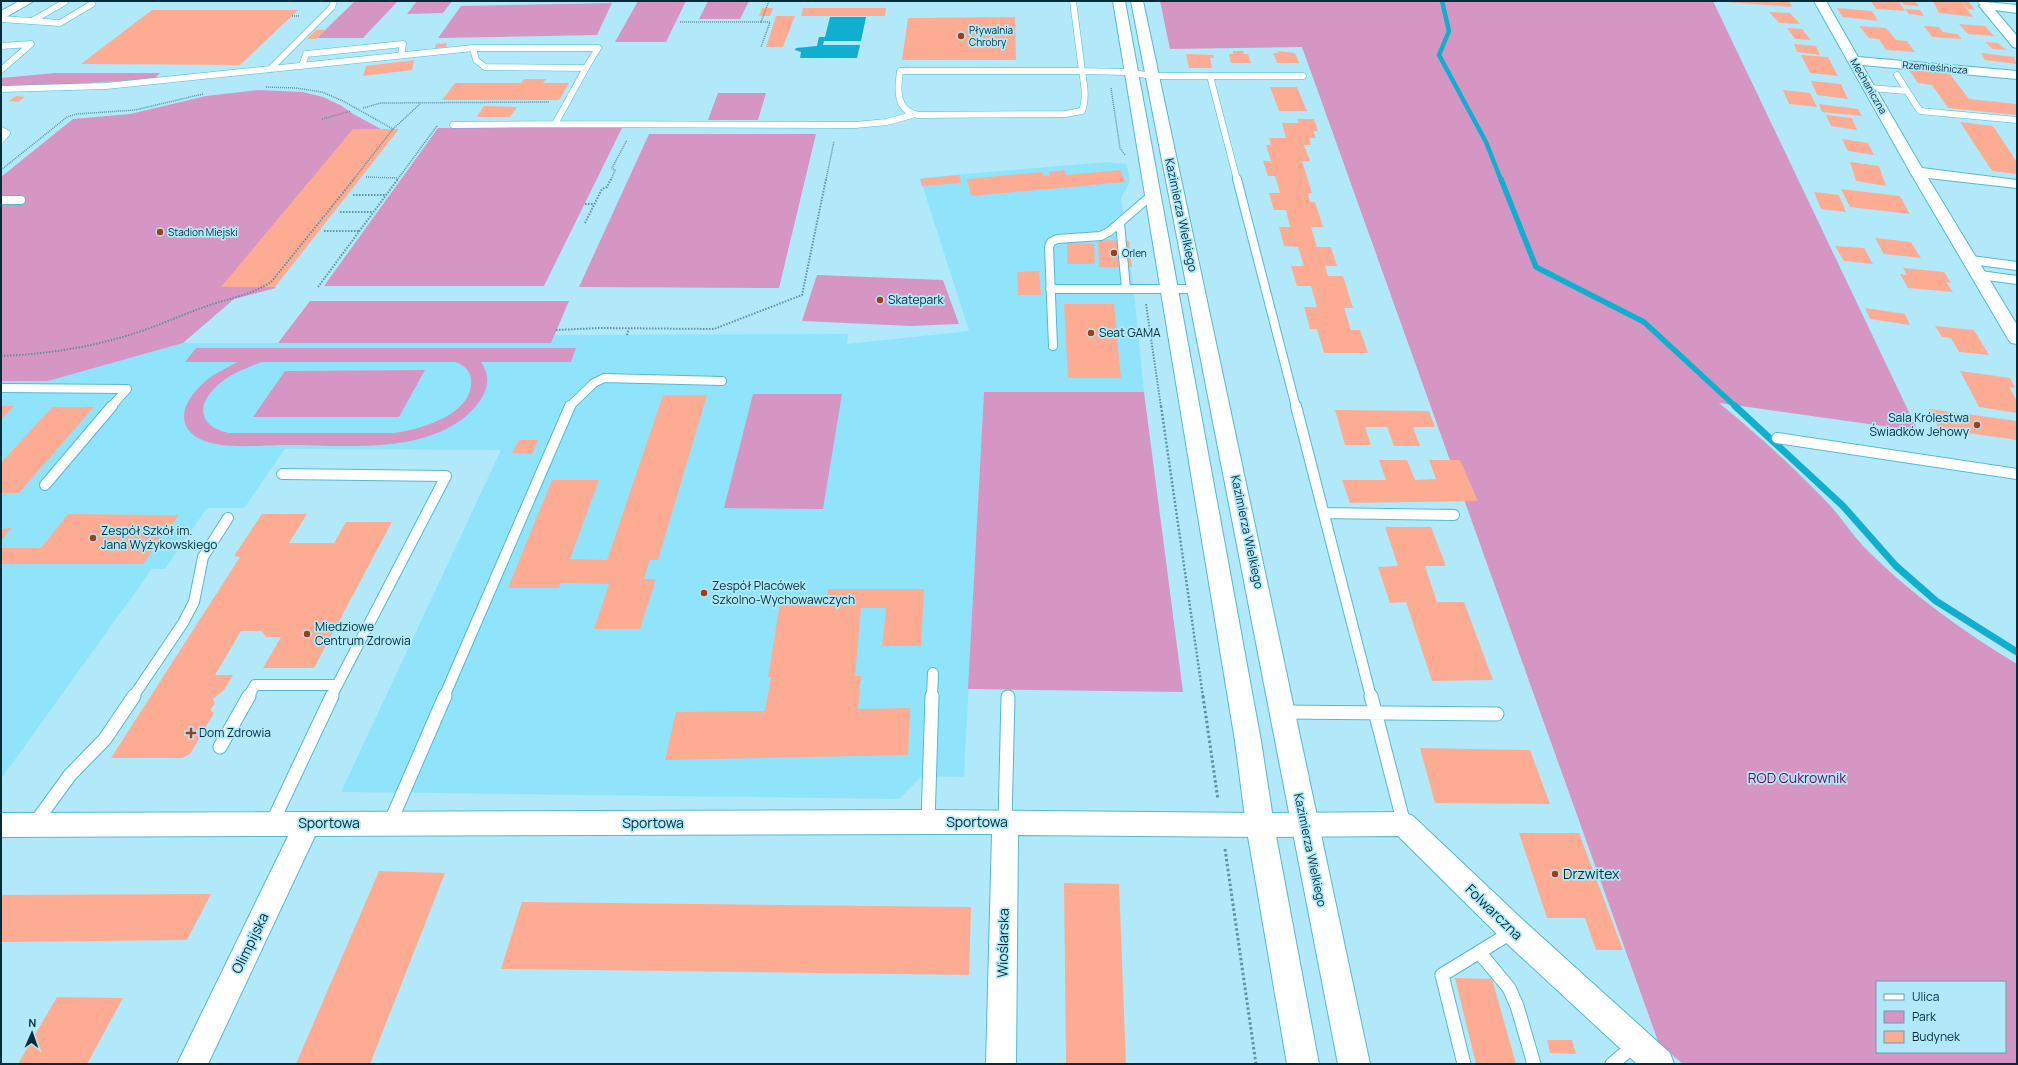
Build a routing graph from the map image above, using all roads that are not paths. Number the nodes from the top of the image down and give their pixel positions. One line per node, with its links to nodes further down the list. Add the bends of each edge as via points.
1 (28, 1): 11 (main road)
2 (334, 1): 20 (lane, via 332,7)
3 (1072, 1): 22 (lane, via 1075,6)
4 (1119, 1): 23 (main road, Kazimierza Wielkiego)
5 (1137, 1): 26 (main road, Kazimierza Wielkiego)
6 (1820, 1): 17 (street, Mechaniczna)
7 (65, 2): 12 (lane)
8 (92, 4): 12 (lane, via 60,23)
9 (1983, 4): 10 (street); 13 (street)
10 (2017, 9)
11 (1, 18): 12 (lane)
12 (32, 21)
13 (2017, 44)
14 (1, 46): 21 (lane, via 31,44)
15 (473, 48): 16 (lane); 19 (lane, via 476,61 485,67); 19 (lane, via 598,48)
16 (401, 55): 18 (lane); 18 (lane, via 403,44 306,54)
17 (1854, 60): 25 (street, Rzemieślnicza); 29 (street, Mechaniczna)
18 (302, 66): 20 (lane)
19 (586, 68): 34 (lane)
20 (270, 69): 30 (lane, via 106,86)
21 (1, 70)
22 (1082, 71): 23 (lane); 32 (lane, via 1085,107 1082,111 1064,114); 32 (lane, via 900,71 899,99 904,112)
23 (1132, 72): 26 (lane); 40 (main road, Kazimierza Wielkiego)
24 (1896, 75): 31 (lane)
25 (2017, 75)
26 (1153, 76): 27 (lane); 51 (main road, Kazimierza Wielkiego)
27 (1210, 76): 28 (lane); 60 (lane)
28 (1303, 76)
29 (1870, 88): 31 (lane); 38 (street, Mechaniczna)
30 (2, 91)
31 (1907, 91): 33 (lane, via 1920,110)
32 (912, 115): 34 (lane, via 876,123 837,124)
33 (2017, 120)
34 (556, 124): 35 (lane)
35 (452, 125)
36 (1, 130): 37 (lane, via 7,133)
37 (1, 140)
38 (1917, 172): 39 (street); 44 (street, Mechaniczna)
39 (2016, 184)
40 (1154, 193): 43 (lane); 50 (main road, Kazimierza Wielkiego)
41 (1, 200): 42 (lane)
42 (21, 200)
43 (1120, 223): 48 (lane, via 1101,236 1057,239 1051,242); 49 (lane)
44 (1971, 260): 45 (lane); 46 (street, Mechaniczna)
45 (2017, 266)
46 (1980, 275): 47 (lane); 52 (street, Mechaniczna)
47 (2017, 280)
48 (1050, 289): 49 (lane); 53 (lane)
49 (1126, 289): 50 (lane)
50 (1170, 289): 51 (lane); 78 (main road, Kazimierza Wielkiego, via 1248,741)
51 (1196, 290): 66 (main road, Kazimierza Wielkiego)
52 (2016, 335)
53 (1053, 346)
54 (722, 381): 74 (lane, via 604,378 594,383 568,407)
55 (1, 388): 59 (lane, via 127,389)
56 (1777, 438): 58 (lane)
57 (282, 474): 64 (lane, via 446,476)
58 (2017, 474)
59 (45, 485)
60 (1324, 513): 61 (lane); 67 (lane)
61 (1454, 515)
62 (228, 518): 77 (lane, via 203,558 194,602 182,623 105,739 70,775)
63 (933, 673): 70 (lane)
64 (337, 686): 69 (lane, via 256,685); 72 (lane)
65 (1008, 697): 71 (lane)
66 (1283, 712): 67 (lane); 79 (main road, Kazimierza Wielkiego)
67 (1375, 712): 68 (lane); 76 (lane)
68 (1497, 714)
69 (220, 747)
70 (928, 822): 71 (street, Sportowa); 74 (street, Sportowa)
71 (1005, 822): 78 (street, Sportowa); 84 (street, Wioślarska)
72 (272, 823): 73 (street, Sportowa); 77 (street, Sportowa)
73 (308, 823): 74 (street, Sportowa); 83 (street, Olimpijska)
74 (390, 823)
75 (1, 824): 77 (street, Sportowa)
76 (1404, 824): 79 (street); 80 (street, Folwarczna)
77 (34, 825)
78 (1260, 825): 79 (street, Sportowa); 85 (main road, Kazimierza Wielkiego)
79 (1305, 825): 86 (main road, Kazimierza Wielkiego)
80 (1514, 931): 81 (lane); 82 (street, Folwarczna)
81 (1479, 952): 87 (lane, via 1442,975); 88 (lane, via 1509,988)
82 (1636, 1043): 89 (lane); 90 (street, Folwarczna)
83 (192, 1064)
84 (1001, 1064)
85 (1303, 1064)
86 (1354, 1064)
87 (1464, 1064)
88 (1534, 1064)
89 (1612, 1064)
90 (1659, 1064)

